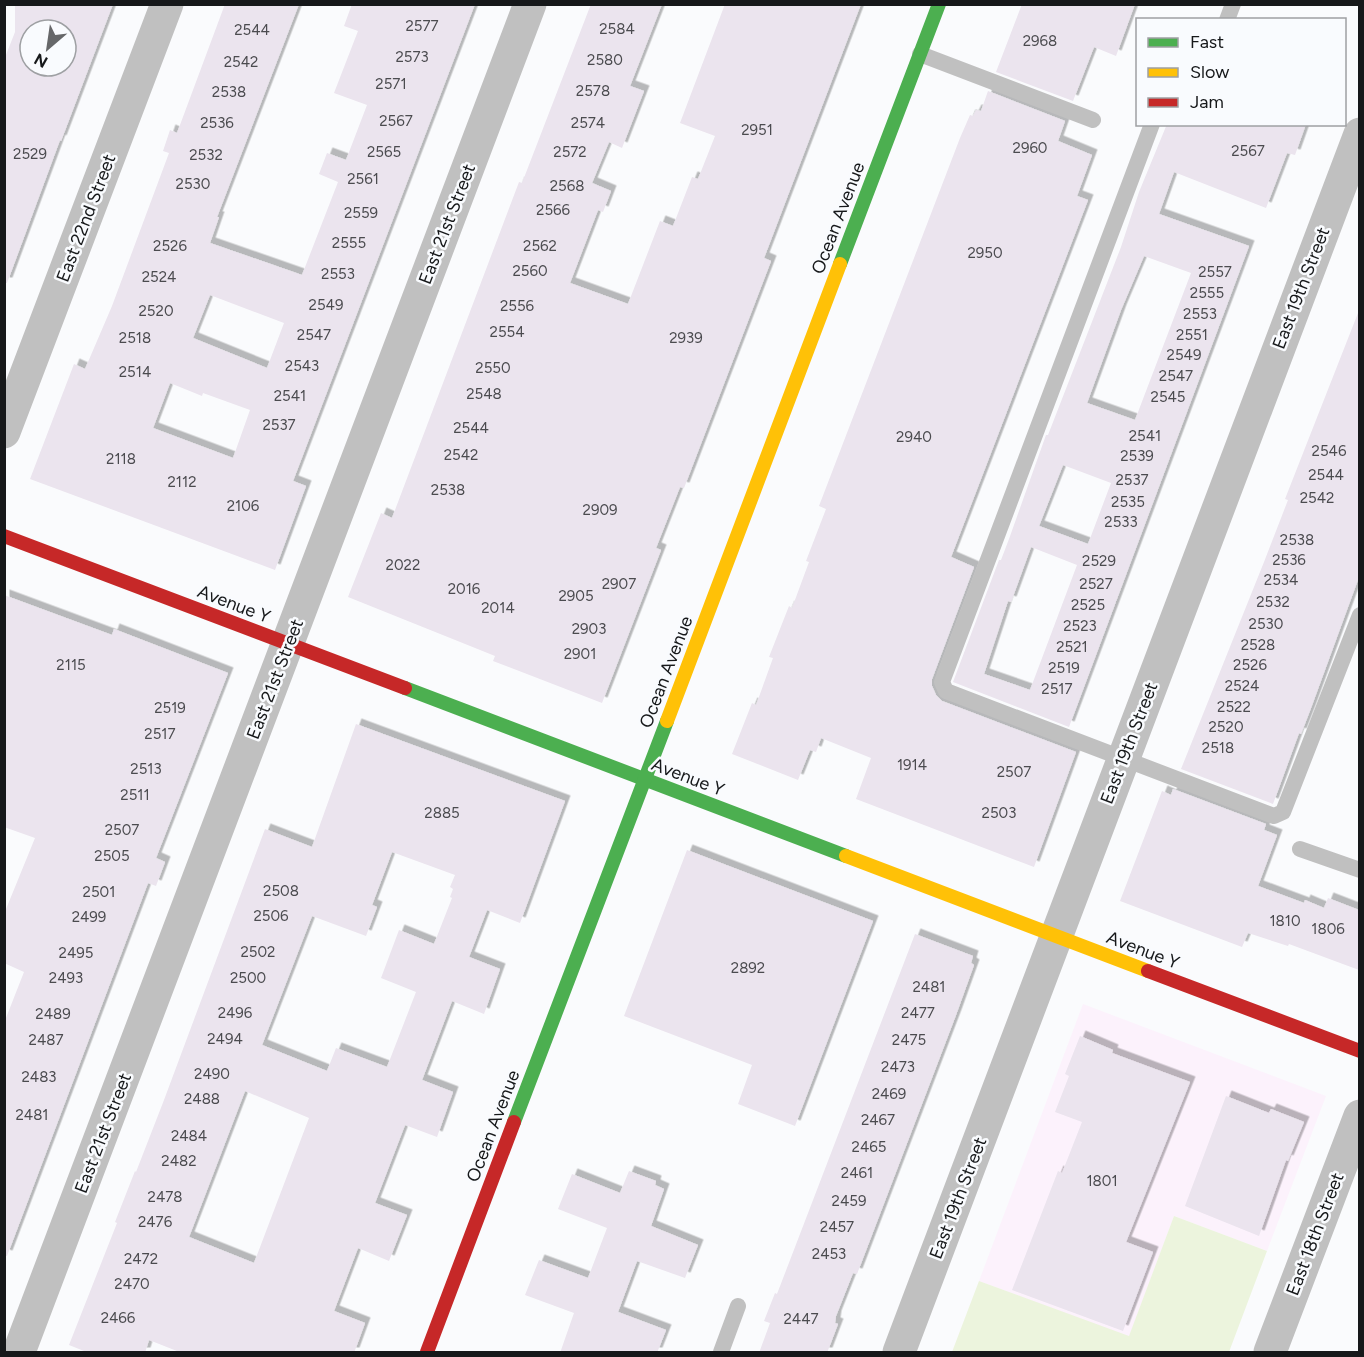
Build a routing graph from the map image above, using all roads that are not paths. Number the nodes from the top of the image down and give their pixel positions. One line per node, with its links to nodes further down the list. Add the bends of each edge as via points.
1 (167, 4): 8 (street, East 22nd Street)
2 (530, 4): 11 (street, East 21st Street)
3 (939, 4): 4 (street, Ocean Avenue)
4 (920, 54): 5 (lane); 13 (street, Ocean Avenue)
5 (1093, 120)
6 (1151, 126): 12 (lane, via 942,682 946,691)
7 (1359, 134): 12 (street, East 19th Street)
8 (4, 432)
9 (4, 536): 11 (street, Avenue Y)
10 (1359, 615): 12 (lane, via 1282,812 1274,816)
11 (288, 644): 13 (street, Avenue Y); 20 (street, East 21st Street)
12 (1123, 758): 16 (street, East 19th Street)
13 (644, 780): 16 (street, Avenue Y); 21 (street, Ocean Avenue)
14 (1300, 849): 15 (lane)
15 (1359, 870)
16 (1056, 936): 17 (street, Avenue Y); 23 (street, East 19th Street)
17 (1359, 1051)
18 (1359, 1116): 24 (street, East 18th Street)
19 (738, 1306): 22 (lane)
20 (19, 1353)
21 (427, 1353)
22 (721, 1353)
23 (899, 1353)
24 (1270, 1353)

